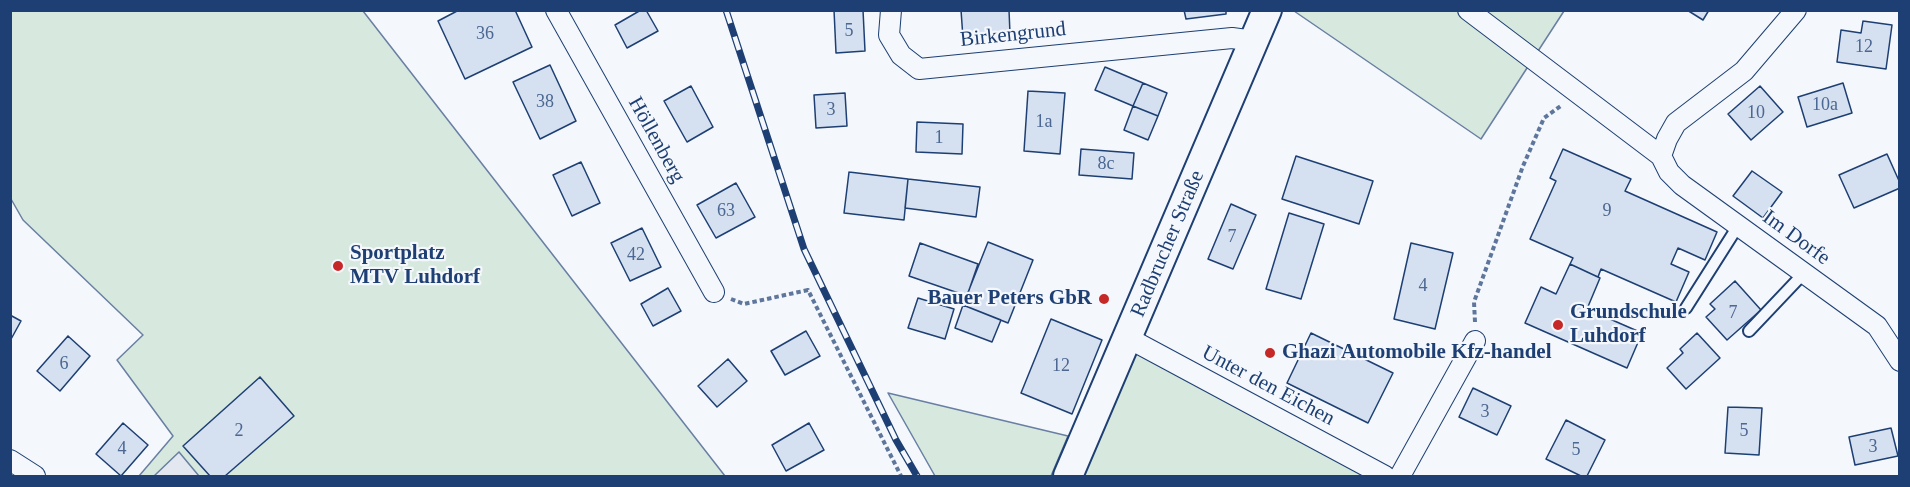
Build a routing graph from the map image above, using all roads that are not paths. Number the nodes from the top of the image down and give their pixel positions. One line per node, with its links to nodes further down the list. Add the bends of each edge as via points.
1 (556, 10): 10 (street, Höllenberg)
2 (891, 10): 6 (street, Birkengrund, via 889,35 901,55 920,69 1233,38)
3 (1267, 10): 6 (street, Radbrucher Straße)
4 (1468, 10): 7 (street, Im Dorfe)
5 (1796, 10): 7 (street, via 1744,71 1676,123)
6 (1254, 41): 13 (street, Radbrucher Straße)
7 (1661, 156): 8 (street, Im Dorfe, via 1682,185)
8 (1738, 226): 9 (street, Im Dorfe); 11 (lane)
9 (1804, 273): 12 (lane); 15 (street, Im Dorfe, via 1877,326)
10 (714, 292)
11 (1686, 308)
12 (1749, 331)
13 (1128, 338): 18 (street, Radbrucher Straße); 19 (street, Unter den Eichen)
14 (1475, 340): 20 (street)
15 (1899, 361)
16 (10, 460): 17 (street)
17 (35, 477)
18 (1068, 477)
19 (1385, 477)
20 (1400, 477)

